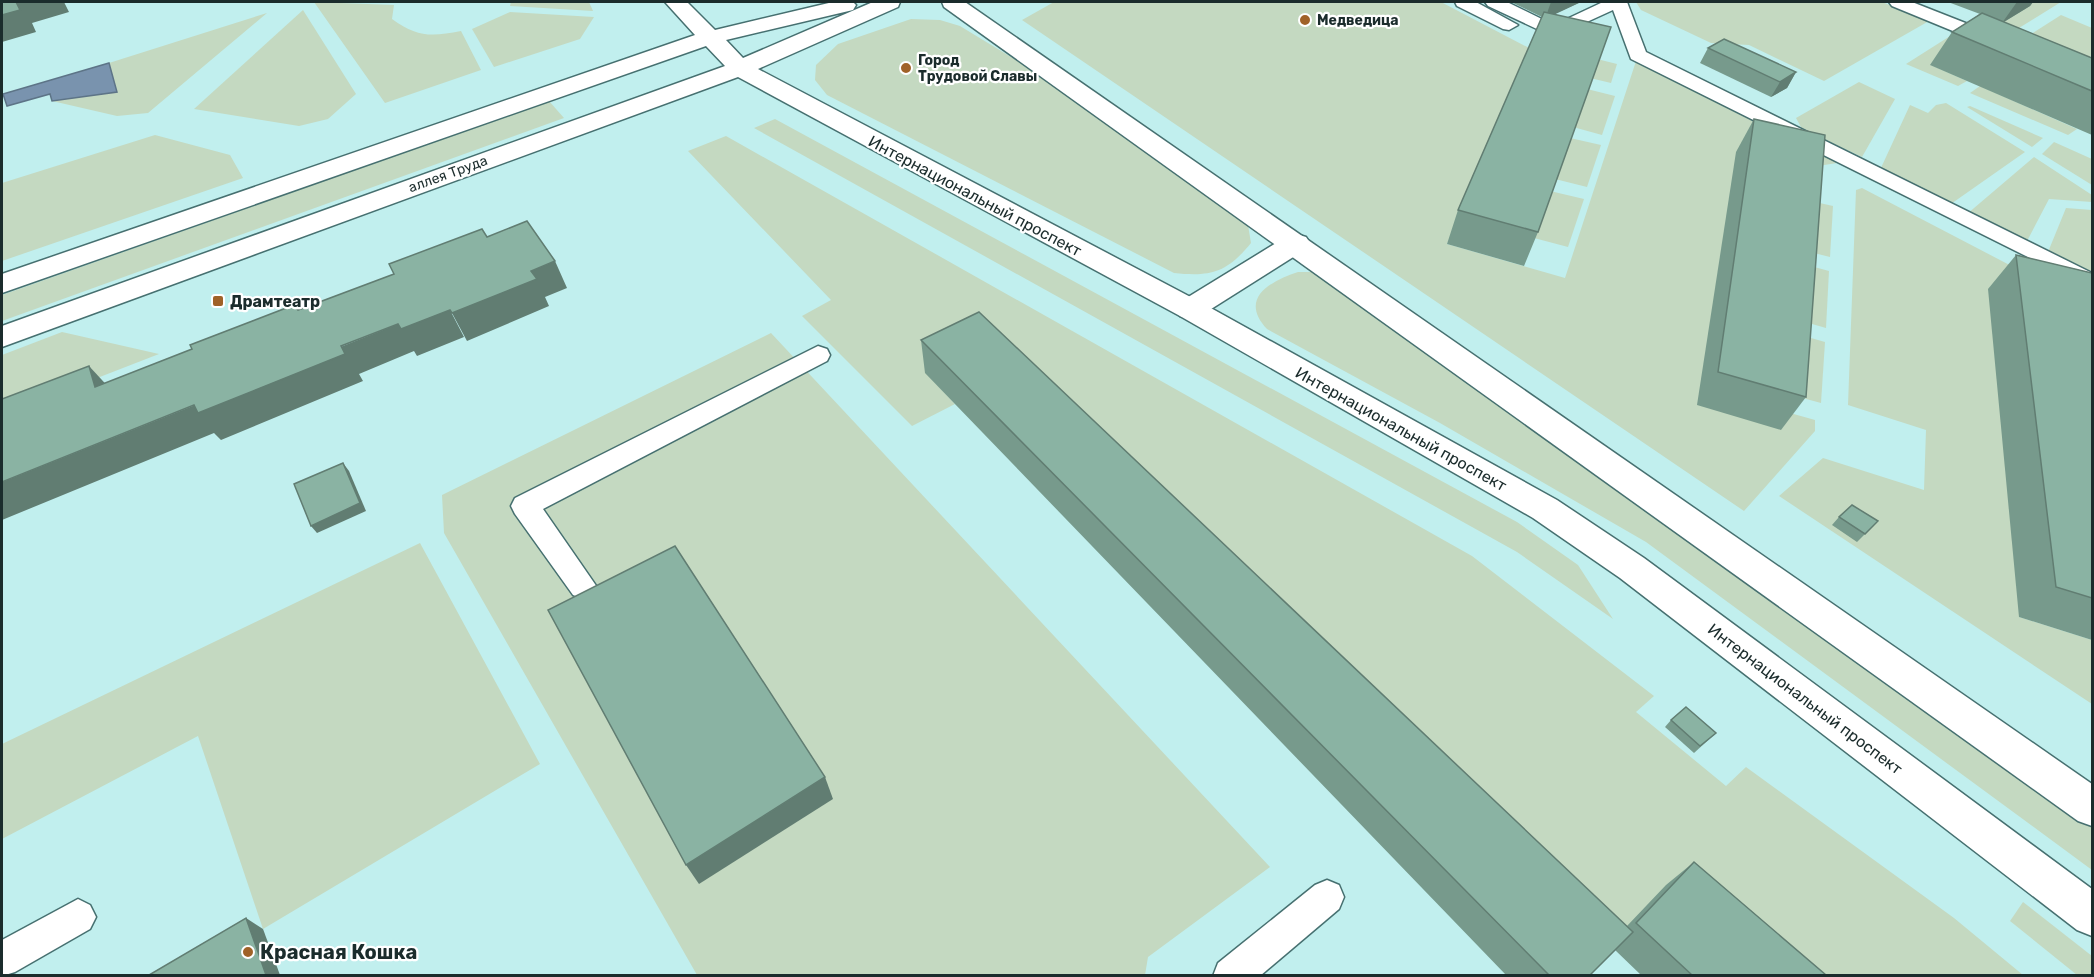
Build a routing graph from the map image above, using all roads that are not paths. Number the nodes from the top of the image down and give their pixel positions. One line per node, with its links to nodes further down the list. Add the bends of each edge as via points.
1 (675, 2): 10 (main road, Интернациональный проспект)
2 (859, 2): 10 (main road)
3 (890, 2): 12 (main road, аллея Труда)
4 (952, 2): 13 (main road)
5 (1464, 2): 9 (lane, via 1514,27)
6 (1494, 2): 9 (lane)
7 (1617, 2): 9 (lane); 14 (lane, via 1638,55)
8 (1898, 2): 11 (lane)
9 (1554, 32)
10 (708, 38): 12 (main road, Интернациональный проспект); 15 (main road)
11 (2013, 49)
12 (740, 68): 16 (main road, Интернациональный проспект); 17 (main road, аллея Труда)
13 (1296, 243): 16 (main road); 20 (main road)
14 (2092, 282)
15 (2, 285)
16 (1190, 309): 22 (main road, Интернациональный проспект, via 1564,522 1632,568)
17 (2, 337)
18 (818, 355): 19 (lane, via 525,506)
19 (583, 587)
20 (2092, 807)
21 (1327, 897): 25 (lane)
22 (2092, 915)
23 (78, 917): 24 (lane)
24 (2, 958)
25 (1231, 975)

